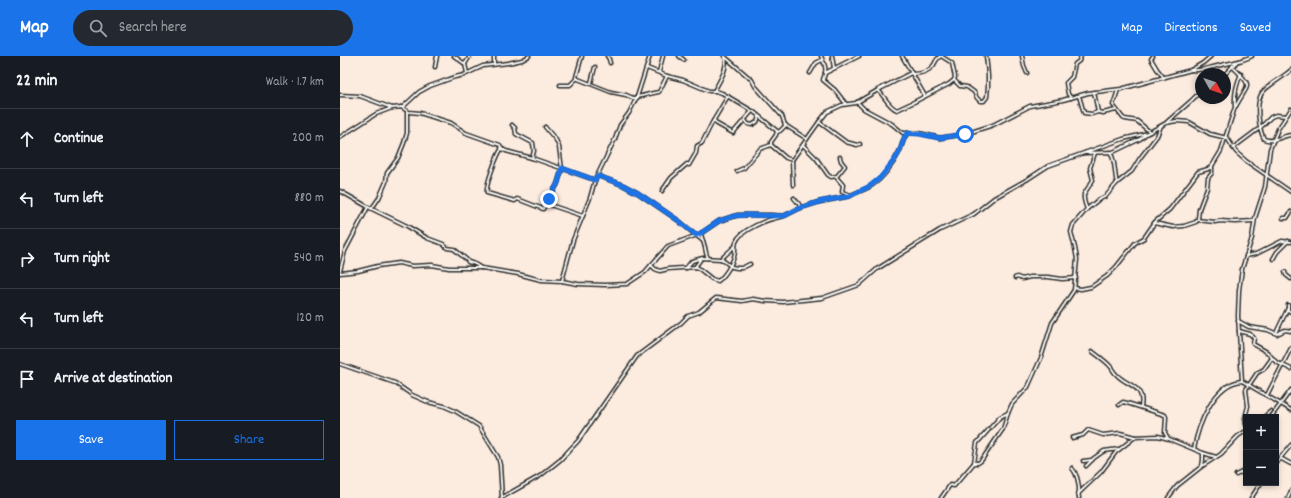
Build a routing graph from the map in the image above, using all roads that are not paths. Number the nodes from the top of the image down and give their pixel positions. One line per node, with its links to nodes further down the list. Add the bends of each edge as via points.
1 (437, 56): 30 (street)
2 (454, 56): 27 (street)
3 (470, 56): 27 (street)
4 (494, 56): 28 (street)
5 (529, 56): 28 (street, via 522,60)
6 (582, 56): 45 (street)
7 (607, 56): 26 (street)
8 (650, 56): 32 (street)
9 (663, 56): 36 (street)
10 (679, 56): 23 (street)
11 (725, 56): 54 (street, via 725,71); 81 (street, via 752,80 782,116)
12 (821, 56): 24 (street)
13 (832, 56): 33 (street)
14 (859, 56): 33 (street)
15 (902, 56): 40 (street)
16 (942, 56): 42 (street, via 937,58 928,70); 48 (street, via 953,64)
17 (986, 56): 48 (street, via 989,82 987,98 980,101 974,92 960,86)
18 (1022, 56): 41 (street)
19 (1081, 56): 63 (street, via 1075,64 1072,77 1066,83)
20 (1153, 56): 46 (street, via 1151,59)
21 (1211, 56): 34 (street)
22 (1252, 56): 25 (street)
23 (683, 58)
24 (822, 60): 38 (street, via 816,63); 39 (street, via 825,64)
25 (1236, 62): 29 (street); 34 (street)
26 (610, 63)
27 (465, 64): 37 (street)
28 (494, 64): 37 (street)
29 (1232, 66): 43 (street)
30 (435, 67)
31 (594, 67): 49 (street)
32 (647, 68): 36 (street); 53 (street)
33 (834, 68): 39 (street)
34 (1191, 70): 46 (street)
35 (1291, 70): 84 (street, via 1261,94 1258,112)
36 (659, 72): 44 (street)
37 (467, 73): 66 (street, via 425,88)
38 (810, 73)
39 (825, 73): 65 (street, via 824,81)
40 (912, 73): 42 (street); 47 (street); 51 (street)
41 (1027, 73)
42 (918, 74): 47 (street)
43 (1241, 74): 67 (street); 67 (street, via 1248,87)
44 (667, 76): 54 (street); 57 (street, via 660,92)
45 (577, 78): 49 (street); 50 (street, via 570,85)
46 (1164, 78): 52 (street)
47 (916, 80): 59 (street)
48 (954, 80): 59 (street)
49 (591, 83): 62 (street, via 611,92)
50 (560, 85)
51 (878, 90): 59 (street, via 893,109 897,110); 64 (street)
52 (1118, 90): 55 (street); 70 (street, via 1113,104)
53 (639, 91): 57 (street); 62 (street)
54 (714, 91): 58 (street)
55 (1094, 92): 60 (street); 73 (street)
56 (340, 95): 68 (street, via 360,96)
57 (642, 96): 62 (street)
58 (728, 96): 72 (street); 76 (street)
59 (925, 96)
60 (1079, 96): 63 (street); 73 (street, via 1084,113)
61 (1195, 97): 79 (street)
62 (637, 98): 108 (street, via 620,124)
63 (1071, 98): 87 (street, via 1030,106 989,126 960,136 940,138)
64 (857, 102): 65 (street); 87 (street, via 903,133)
65 (846, 104): 78 (street, via 827,112)
66 (401, 107): 68 (street); 71 (street)
67 (1235, 107): 90 (street)
68 (392, 108): 89 (street, via 376,114)
69 (1291, 109): 74 (street)
70 (1117, 110): 73 (street); 86 (street, via 1125,119 1137,121)
71 (407, 111): 96 (street, via 452,123 466,133); 124 (street, via 407,133 404,143 398,158 387,173 379,198)
72 (752, 111): 75 (street); 77 (street)
73 (1098, 112)
74 (1286, 116): 84 (street, via 1271,117); 92 (street)
75 (759, 117): 77 (street, via 752,125); 85 (street)
76 (714, 120): 77 (street, via 733,133); 113 (street, via 692,161 671,178)
77 (745, 120)
78 (818, 122): 91 (street); 93 (street, via 846,142)
79 (1166, 123): 82 (street); 90 (street, via 1176,120 1189,122 1210,134)
80 (512, 125): 102 (street, via 516,134 533,143)
81 (786, 125): 85 (street); 91 (street)
82 (1161, 126): 86 (street); 111 (street, via 1135,168)
83 (545, 127): 105 (street, via 559,147)
84 (1261, 127): 92 (street, via 1264,139); 97 (street)
85 (777, 132): 94 (street, via 770,142)
86 (1149, 132): 98 (street, via 1140,139); 99 (street)
87 (908, 133): 117 (street, via 896,158 880,178)
88 (1291, 135): 92 (street)
89 (340, 137)
90 (1225, 138): 97 (street); 104 (street)
91 (807, 139): 95 (street)
92 (1273, 141): 107 (street, via 1268,157)
93 (860, 144)
94 (771, 145): 103 (street); 106 (street, via 760,149 744,168)
95 (803, 145): 103 (street); 109 (street, via 828,176)
96 (502, 148): 102 (street, via 507,152); 120 (street, via 496,157 486,188 487,193 509,200 517,199 542,209)
97 (1234, 148): 107 (street, via 1246,161)
98 (1110, 152): 100 (street); 111 (street)
99 (1083, 153): 100 (street); 201 (street, via 1048,166 994,198 974,214 940,230 877,269 859,285 822,298 783,302 714,298 699,312 688,316 637,356 578,441 560,460 542,475)
100 (1095, 153): 123 (street, via 1090,166 1093,180 1084,197)
101 (840, 157): 109 (street, via 845,166)
102 (532, 158): 105 (street)
103 (792, 160): 112 (street)
104 (1212, 166): 129 (street); 131 (street, via 1198,172 1170,209)
105 (562, 168): 110 (street); 120 (street, via 558,183)
106 (737, 171)
107 (1267, 174): 116 (street); 130 (street)
108 (598, 176): 110 (street); 133 (street, via 638,193)
109 (836, 176): 115 (street, via 842,185)
110 (595, 180): 126 (street)
111 (1117, 183): 123 (street, via 1106,196)
112 (793, 184)
113 (662, 190)
114 (340, 191): 121 (street)
115 (842, 191): 117 (street); 119 (street)
116 (1291, 192)
117 (851, 195): 119 (street)
118 (794, 198): 122 (street)
119 (838, 198): 122 (street)
120 (547, 204): 126 (street)
121 (368, 207): 124 (street); 148 (street, via 345,251)
122 (800, 208): 127 (street)
123 (1087, 208): 151 (street, via 1070,230 1076,253)
124 (371, 209): 146 (street, via 447,248 454,249 468,262)
125 (1291, 212): 128 (street, via 1287,218)
126 (583, 216): 153 (street)
127 (780, 216): 132 (street, via 738,215 719,221); 136 (street, via 751,228 740,236)
128 (1283, 218)
129 (1197, 220): 130 (street); 131 (street, via 1184,226 1173,227)
130 (1254, 221): 137 (street)
131 (1154, 223): 154 (street, via 1144,238 1135,243 1120,264 1107,276 1091,288)
132 (701, 233): 133 (street); 134 (street)
133 (696, 235): 134 (street); 143 (street, via 668,246)
134 (702, 241): 139 (street)
135 (1290, 241): 137 (street, via 1282,241); 141 (street)
136 (735, 246): 140 (street); 144 (street)
137 (1246, 256): 156 (street, via 1240,280)
138 (702, 258): 139 (street); 145 (street); 147 (street, via 692,261)
139 (708, 258): 140 (street)
140 (721, 259): 144 (street)
141 (1273, 259)
142 (750, 264): 144 (street, via 739,268)
143 (650, 265): 147 (street, via 660,271); 153 (street, via 643,274 627,284 594,285)
144 (730, 265): 145 (street, via 718,281)
145 (694, 267): 147 (street)
146 (482, 268): 148 (street, via 412,266 398,263); 153 (street, via 541,280)
147 (686, 268)
148 (340, 272)
149 (1285, 272): 152 (street)
150 (1015, 278): 151 (street)
151 (1076, 278): 154 (street)
152 (1291, 279)
153 (562, 281)
154 (1075, 288): 175 (street, via 1052,323 1028,387 1014,401)
155 (1291, 312): 159 (street, via 1288,307)
156 (1238, 321): 157 (street); 159 (street, via 1249,327)
157 (1239, 331): 162 (street, via 1253,337 1253,344); 166 (street)
158 (1291, 331): 159 (street)
159 (1276, 333)
160 (1291, 348): 164 (street)
161 (1092, 351): 172 (street, via 1123,380 1138,389 1142,400)
162 (1272, 358): 164 (street); 167 (street)
163 (340, 364): 201 (street, via 395,383 412,395 455,411 479,426 498,457)
164 (1284, 365): 165 (street); 169 (street)
165 (1291, 369)
166 (1242, 381): 167 (street); 185 (street, via 1231,384 1220,392 1199,427)
167 (1249, 385): 169 (street); 176 (street, via 1246,390)
168 (1291, 390): 171 (street)
169 (1267, 395): 171 (street)
170 (1118, 404): 172 (street, via 1125,402)
171 (1281, 404): 173 (street); 178 (street)
172 (1141, 407): 182 (street, via 1165,415 1165,433)
173 (1291, 410)
174 (1271, 411): 177 (street)
175 (1008, 412): 191 (street, via 1001,433 981,461); 191 (street, via 1000,417 977,443)
176 (1246, 414)
177 (1268, 414)
178 (1273, 414)
179 (1243, 433): 187 (street)
180 (1135, 437): 181 (street, via 1120,433 1103,435 1088,430 1083,435); 182 (street, via 1158,436); 184 (street)
181 (1072, 438)
182 (1169, 439): 185 (street)
183 (1291, 445): 188 (street)
184 (1120, 449): 189 (street, via 1106,450); 200 (street)
185 (1194, 449): 186 (street)
186 (1203, 453): 187 (street); 194 (street)
187 (1216, 457): 194 (street)
188 (1280, 458): 192 (street)
189 (1092, 460): 190 (street); 193 (street)
190 (1083, 461)
191 (974, 463): 202 (street, via 954,486 950,485)
192 (1291, 464)
193 (1086, 466)
194 (1201, 467): 204 (street)
195 (1072, 468): 200 (street, via 1078,476)
196 (1243, 472): 197 (street)
197 (1236, 475)
198 (1259, 486): 205 (street)
199 (1291, 491): 206 (street)
200 (1078, 494): 203 (street)
201 (502, 498)
202 (941, 498)
203 (1080, 498)
204 (1168, 498)
205 (1251, 498)
206 (1288, 498)

